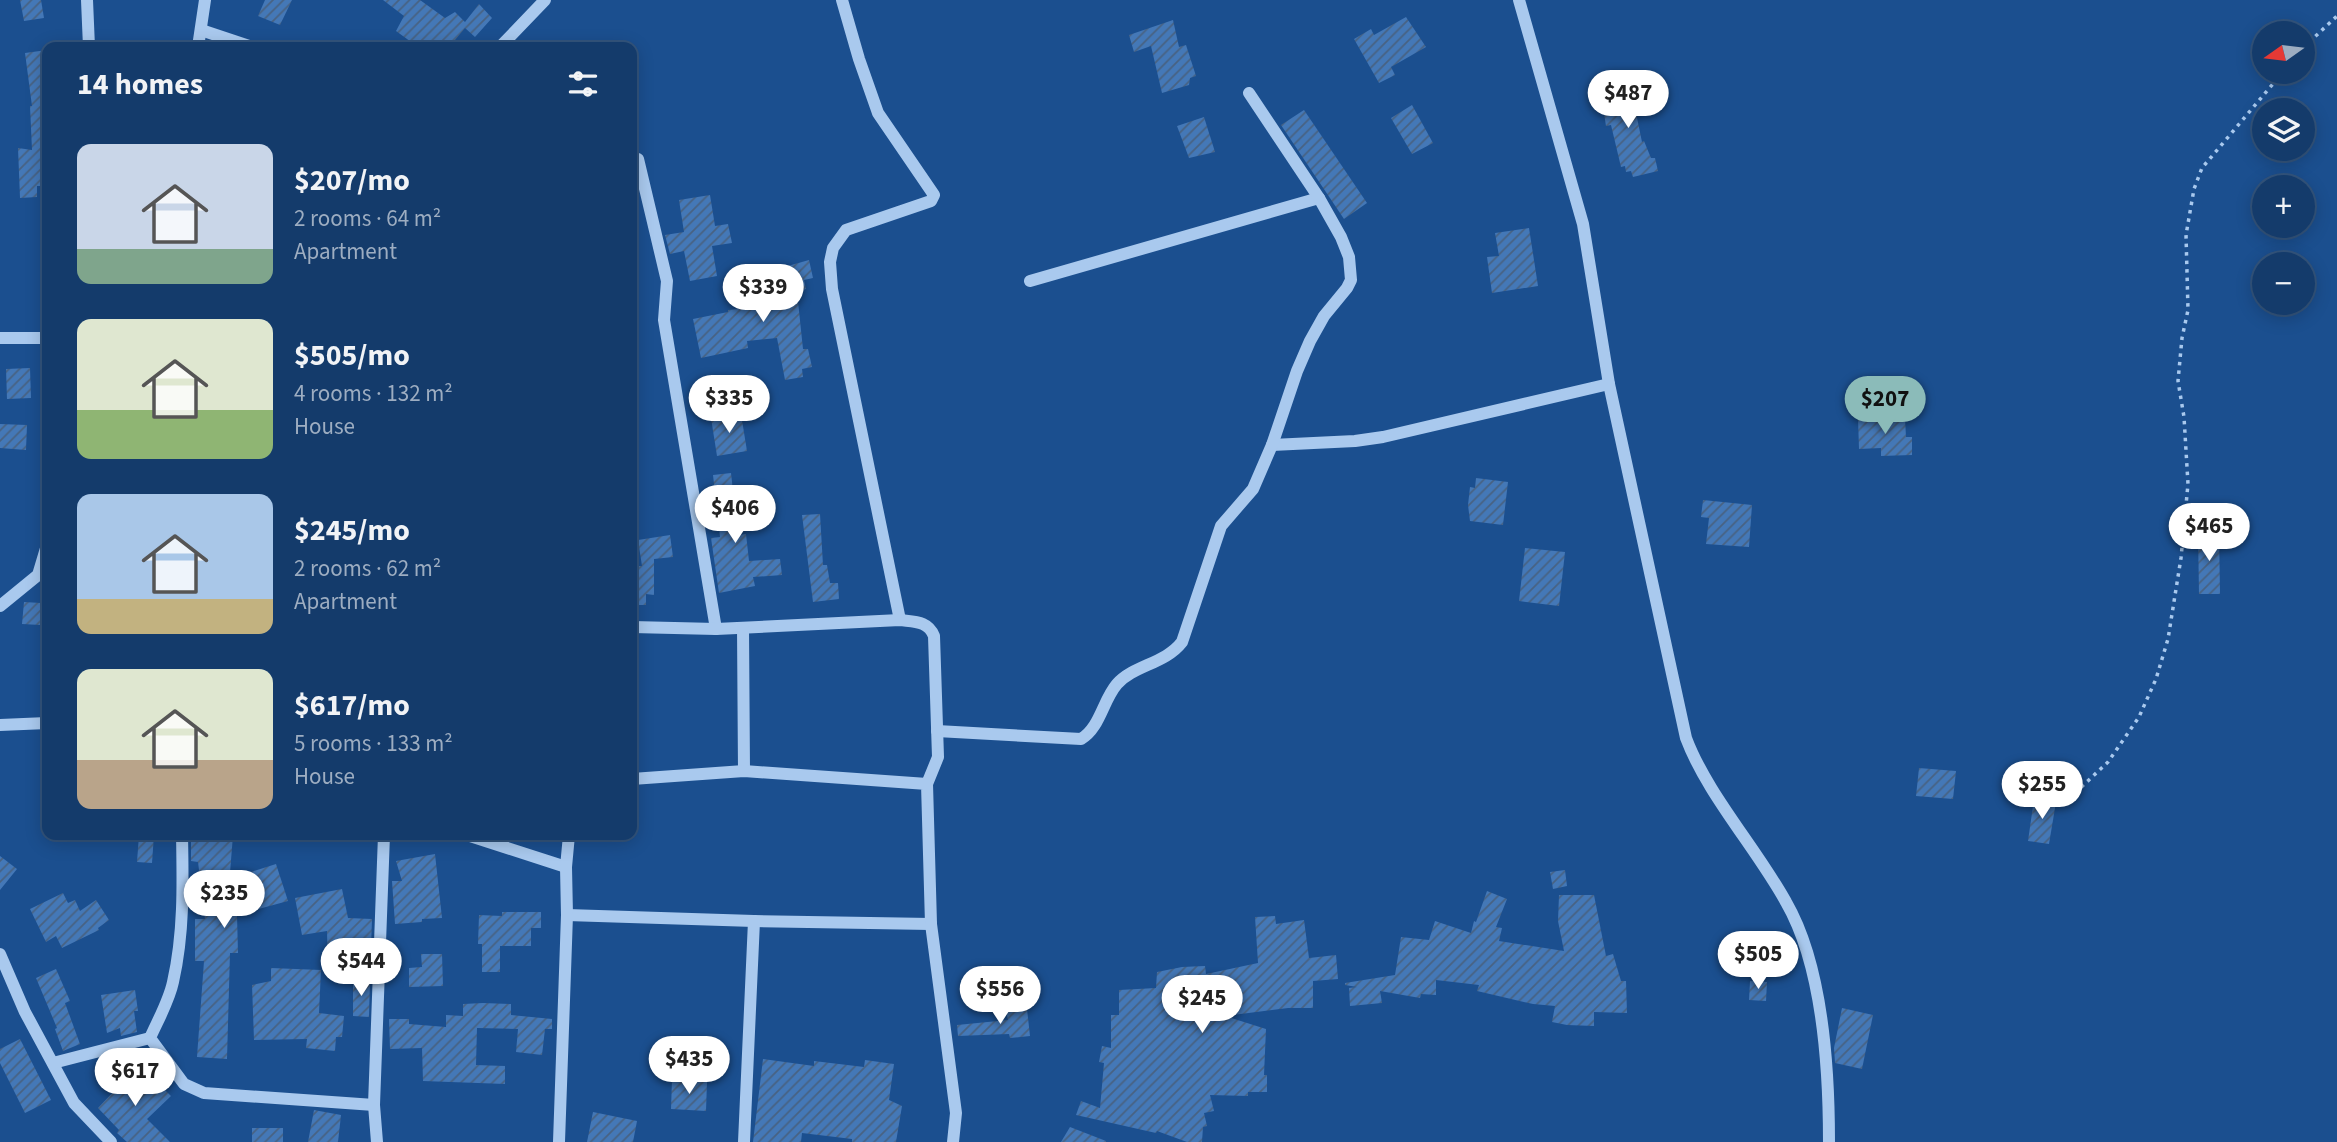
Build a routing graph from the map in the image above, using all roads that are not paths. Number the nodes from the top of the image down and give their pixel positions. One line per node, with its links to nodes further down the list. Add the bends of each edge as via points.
1 (87, 0): 7 (street)
2 (205, 0): 6 (street)
3 (545, 0): 10 (street)
4 (842, 0): 21 (street, via 878,113 934,195 931,201 846,230 833,248 830,262)
5 (1519, 0): 17 (street, via 1583,224)
6 (201, 30): 8 (street); 9 (street)
7 (89, 42)
8 (199, 42)
9 (237, 42)
10 (505, 42)
11 (1249, 93): 13 (street)
12 (638, 159): 24 (street, via 667,281 664,320)
13 (1319, 198): 14 (street); 18 (street, via 1349,257 1351,280 1310,341)
14 (1030, 281)
15 (0, 338): 16 (street)
16 (42, 338)
17 (1609, 384): 18 (street, via 1383,437); 48 (street, via 1686,738 1699,767 1787,904 1810,960 1818,997)
18 (1272, 445): 27 (street, via 1253,489 1221,526 1182,642 1168,656 1119,682 1087,736 1073,740)
19 (42, 579): 20 (street)
20 (0, 606)
21 (900, 620): 23 (street); 27 (street, via 924,623 934,636)
22 (637, 627): 24 (street)
23 (743, 628): 24 (street); 28 (street)
24 (716, 629)
25 (42, 723): 26 (street)
26 (0, 724)
27 (937, 731): 30 (street, via 938,757)
28 (744, 771): 29 (street); 30 (street)
29 (637, 779)
30 (927, 784): 38 (street)
31 (182, 840): 40 (street, via 183,893 173,985)
32 (384, 840): 42 (street)
33 (482, 840): 35 (street)
34 (569, 840): 35 (street)
35 (566, 867): 36 (street)
36 (567, 915): 37 (street); 45 (street)
37 (754, 921): 38 (street); 46 (street)
38 (931, 924): 47 (street, via 956,1113)
39 (0, 954): 41 (street)
40 (150, 1038): 41 (street); 42 (street, via 184,1084 204,1093)
41 (53, 1063): 43 (street, via 74,1102)
42 (374, 1105): 44 (street)
43 (111, 1142)
44 (377, 1142)
45 (559, 1142)
46 (744, 1142)
47 (953, 1142)
48 (1829, 1142)

